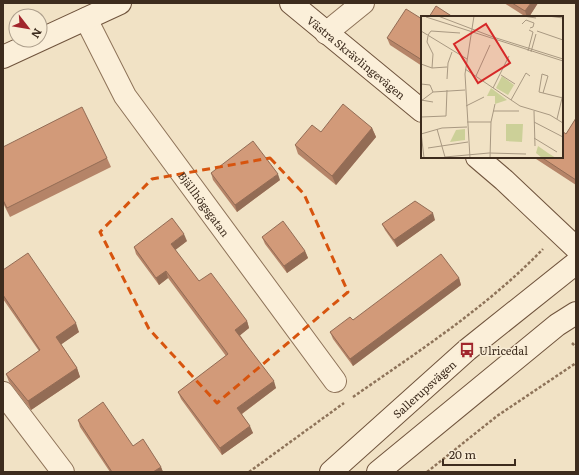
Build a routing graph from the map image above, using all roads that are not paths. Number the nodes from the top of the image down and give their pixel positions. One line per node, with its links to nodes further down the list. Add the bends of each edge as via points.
1 (120, 3): 4 (street)
2 (291, 3): 5 (street, Västra Skrävlingevägen)
3 (363, 3): 5 (street)
4 (86, 19): 6 (street); 12 (street, Bjällhögsgatan, via 125,96)
5 (326, 33): 7 (street, Västra Skrävlingevägen)
6 (3, 57)
7 (421, 111)
8 (477, 158): 9 (street)
9 (576, 248)
10 (576, 263): 15 (street, Sallerupsvägen, via 467,350)
11 (576, 313): 16 (street, via 557,325)
12 (335, 381)
13 (3, 393): 14 (street)
14 (63, 472)
15 (331, 472)
16 (378, 472)

